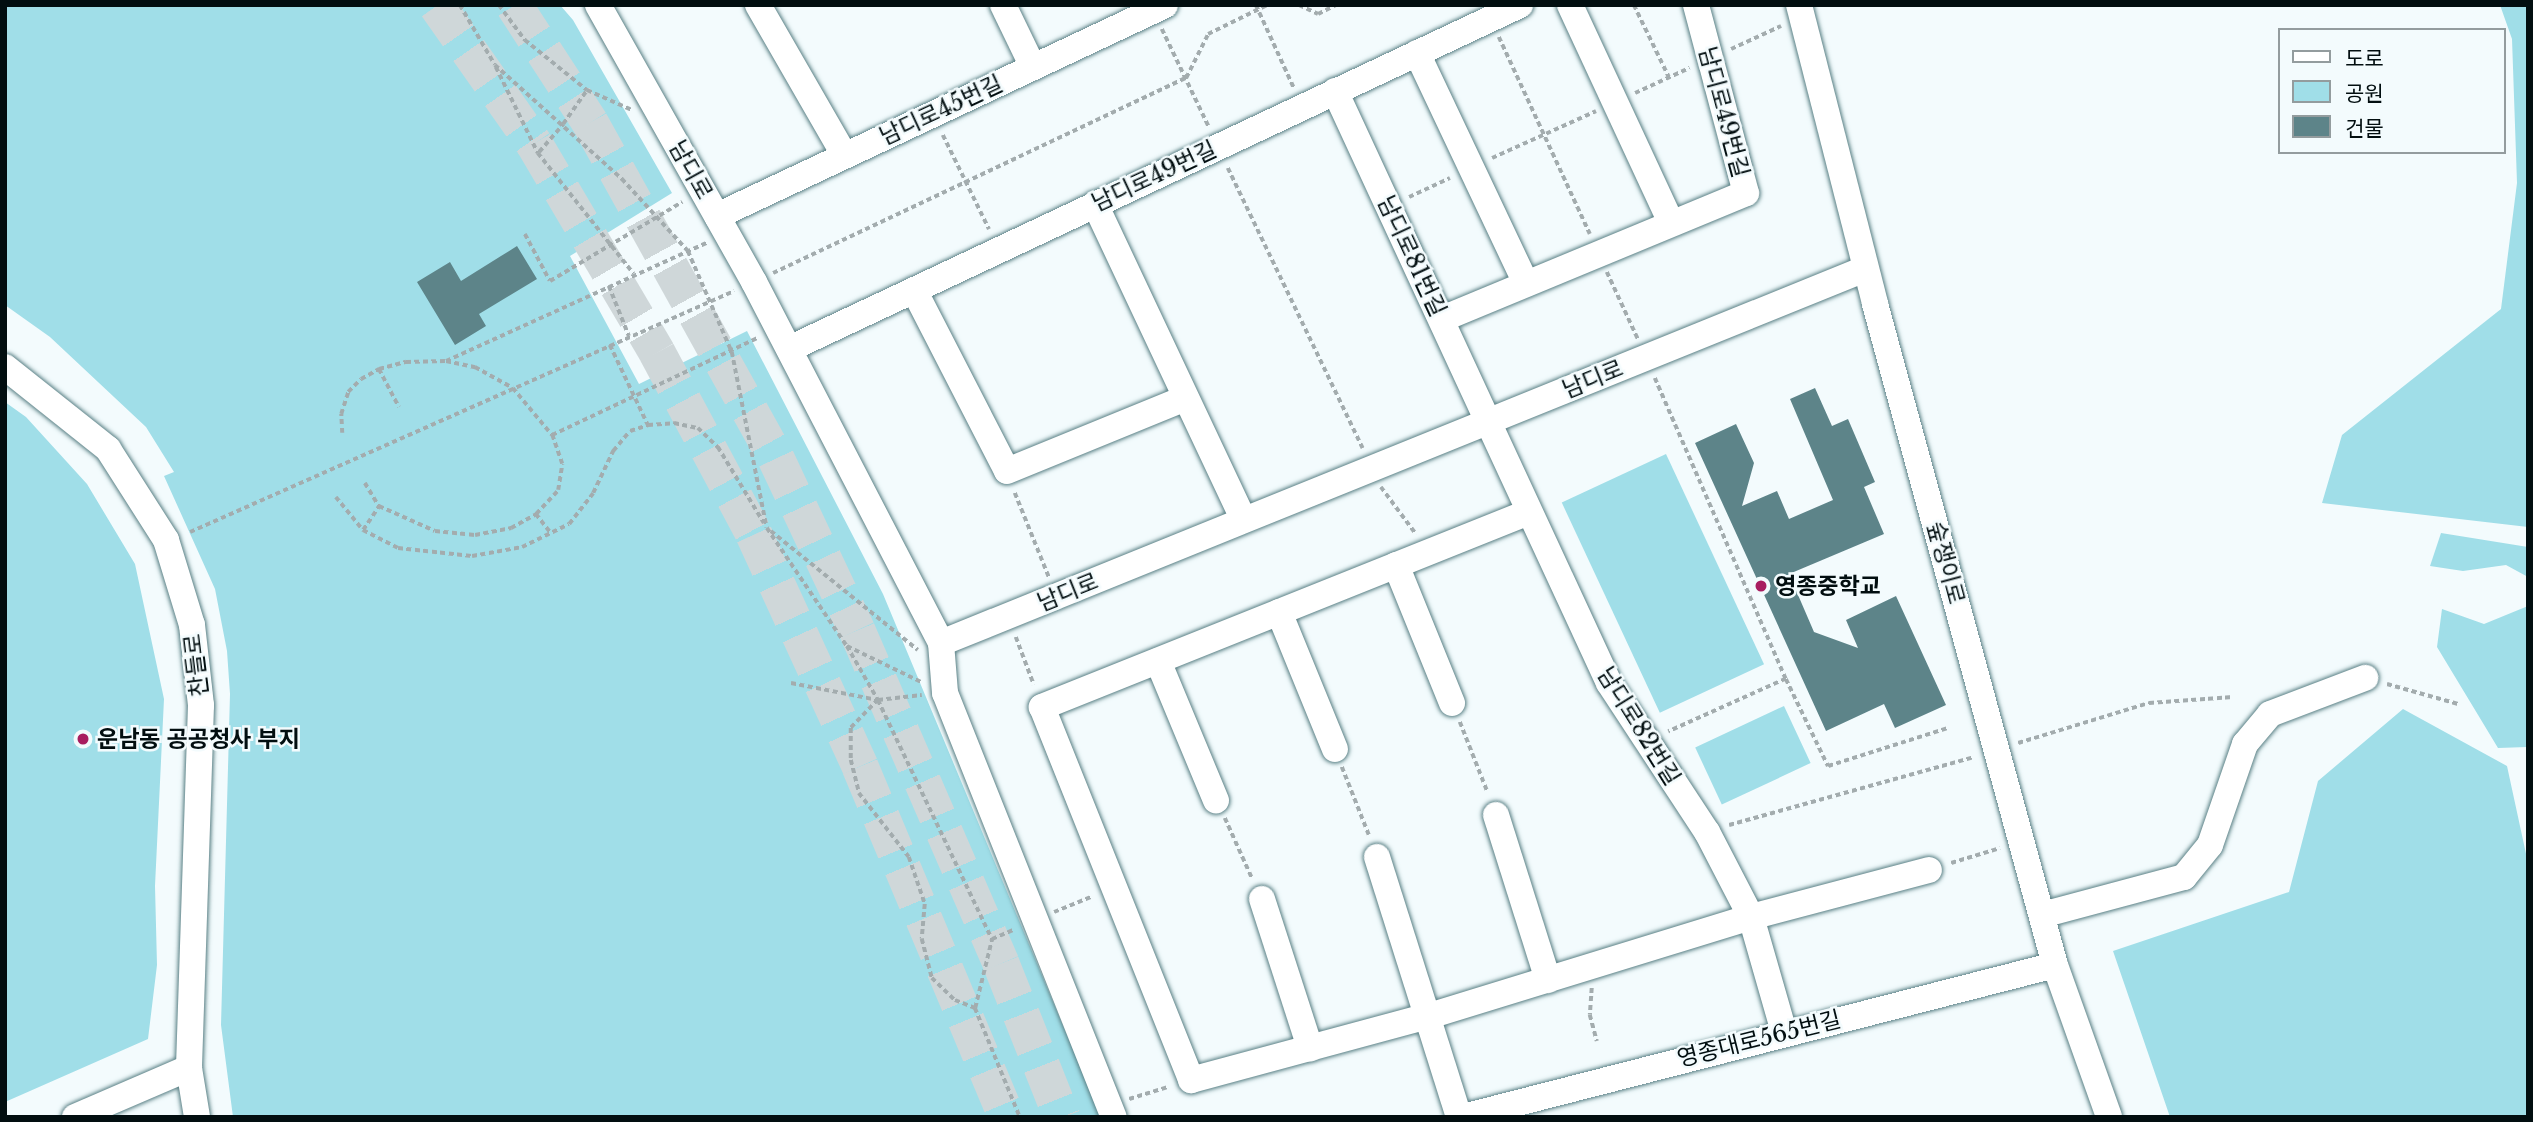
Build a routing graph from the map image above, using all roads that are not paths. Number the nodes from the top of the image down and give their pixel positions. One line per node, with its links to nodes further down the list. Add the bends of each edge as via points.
1 (598, 5): 15 (street, 남디로)
2 (758, 5): 12 (street)
3 (1003, 5): 10 (street)
4 (1520, 5): 9 (street, 남디로49번길)
5 (1570, 5): 14 (street)
6 (1696, 5): 14 (street, 남디로49번길, via 1746,193)
7 (1799, 5): 16 (street, 숲쟁이로)
8 (1159, 8): 10 (street, 남디로45번길)
9 (1417, 53): 11 (street, 남디로49번길); 17 (street)
10 (1032, 67): 12 (street, 남디로45번길)
11 (1335, 90): 13 (street, 남디로49번길); 19 (street, 남디로81번길)
12 (845, 156): 15 (street, 남디로45번길)
13 (1095, 204): 18 (street, 남디로49번길); 22 (street)
14 (1671, 223): 17 (street)
15 (722, 224): 20 (street, 남디로)
16 (1865, 269): 23 (street, 남디로); 38 (street, 숲쟁이로)
17 (1526, 284): 19 (street)
18 (914, 290): 20 (street, 남디로49번길); 22 (street, via 1007,471)
19 (1442, 319): 23 (street, 남디로81번길)
20 (783, 338): 28 (street, 남디로)
21 (5, 367): 45 (street, 찬들로, via 108,449 166,540 192,625 201,705)
22 (1186, 398): 25 (street)
23 (1490, 421): 24 (street, 남디로82번길); 25 (street, 남디로)
24 (1528, 512): 26 (street); 39 (street, 남디로82번길, via 1609,683 1707,832)
25 (1244, 520): 28 (street, 남디로)
26 (1396, 565): 27 (street); 31 (street)
27 (1279, 612): 29 (street); 32 (street)
28 (941, 643): 46 (street, via 944,682)
29 (1158, 661): 33 (street); 44 (street, via 1042,707 1191,1080)
30 (2365, 678): 38 (street, via 2270,714 2245,744 2210,845 2184,877)
31 (1452, 703)
32 (1335, 749)
33 (1216, 800)
34 (1496, 815): 41 (street)
35 (1377, 857): 42 (street)
36 (1929, 870): 39 (street)
37 (1262, 899): 44 (street)
38 (2042, 915): 40 (street, 숲쟁이로)
39 (1751, 917): 41 (street); 43 (street, 남디로82번길)
40 (2055, 965): 43 (street, 영종대로565번길); 50 (street, 숲쟁이로)
41 (1548, 980): 42 (street)
42 (1429, 1016): 44 (street); 49 (street)
43 (1784, 1032): 49 (street, 영종대로565번길)
44 (1310, 1048)
45 (189, 1068): 47 (street); 48 (street, 찬들로)
46 (1112, 1111)
47 (75, 1117)
48 (197, 1117)
49 (1461, 1117)
50 (2109, 1117)

